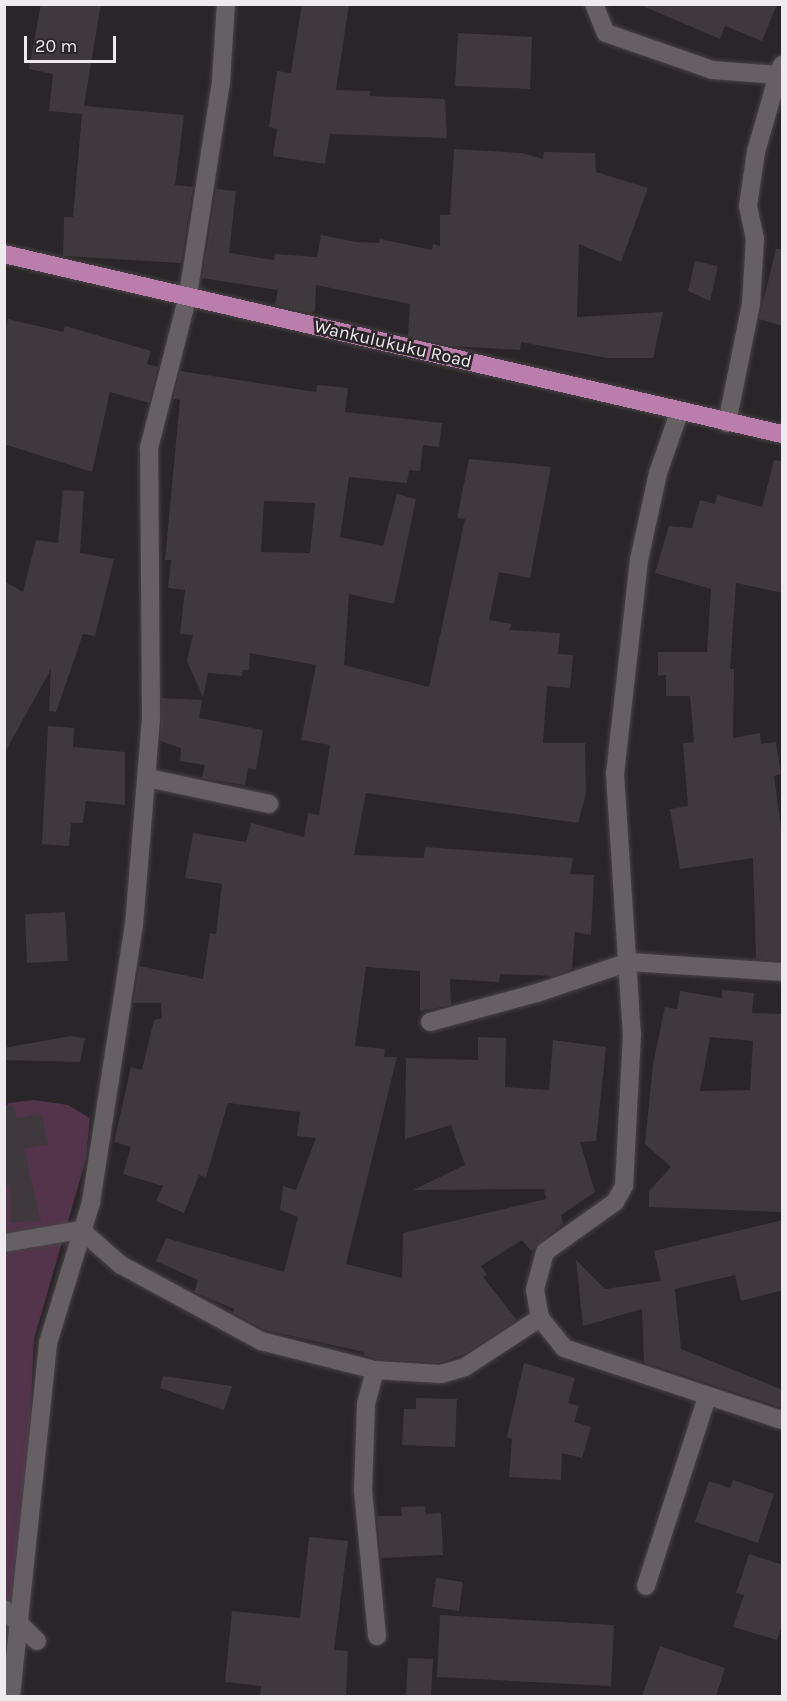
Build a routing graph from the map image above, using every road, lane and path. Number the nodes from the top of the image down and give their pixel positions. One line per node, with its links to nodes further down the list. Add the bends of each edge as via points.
1 (226, 4): 5 (street, via 221,81)
2 (594, 4): 3 (street, via 606,33 711,70)
3 (780, 70): 7 (street, via 748,206 755,239 751,304)
4 (4, 254): 5 (main road, Wankulukuku Road)
5 (188, 295): 6 (main road, Wankulukuku Road); 9 (street, via 149,448)
6 (679, 413): 7 (main road, Wankulukuku Road); 11 (street, via 658,473 639,560 615,774)
7 (727, 423): 8 (main road, Wankulukuku Road)
8 (783, 434)
9 (148, 778): 10 (street); 14 (street, via 134,925 91,1202)
10 (269, 804)
11 (629, 962): 12 (street); 13 (street, via 537,993); 16 (street, via 632,1045 624,1186 615,1202 545,1252 535,1290)
12 (783, 972)
13 (430, 1022)
14 (81, 1230): 15 (street); 17 (street, via 122,1265 261,1341); 22 (street, via 48,1343)
15 (4, 1243)
16 (540, 1318): 17 (street, via 465,1367 441,1374); 18 (street, via 564,1348)
17 (375, 1370): 23 (street, via 366,1404 363,1491)
18 (707, 1397): 19 (street); 20 (street)
19 (783, 1420)
20 (646, 1586)
21 (4, 1609): 22 (street)
22 (21, 1626): 24 (street); 25 (street)
23 (377, 1636)
24 (37, 1641)
25 (11, 1696)

